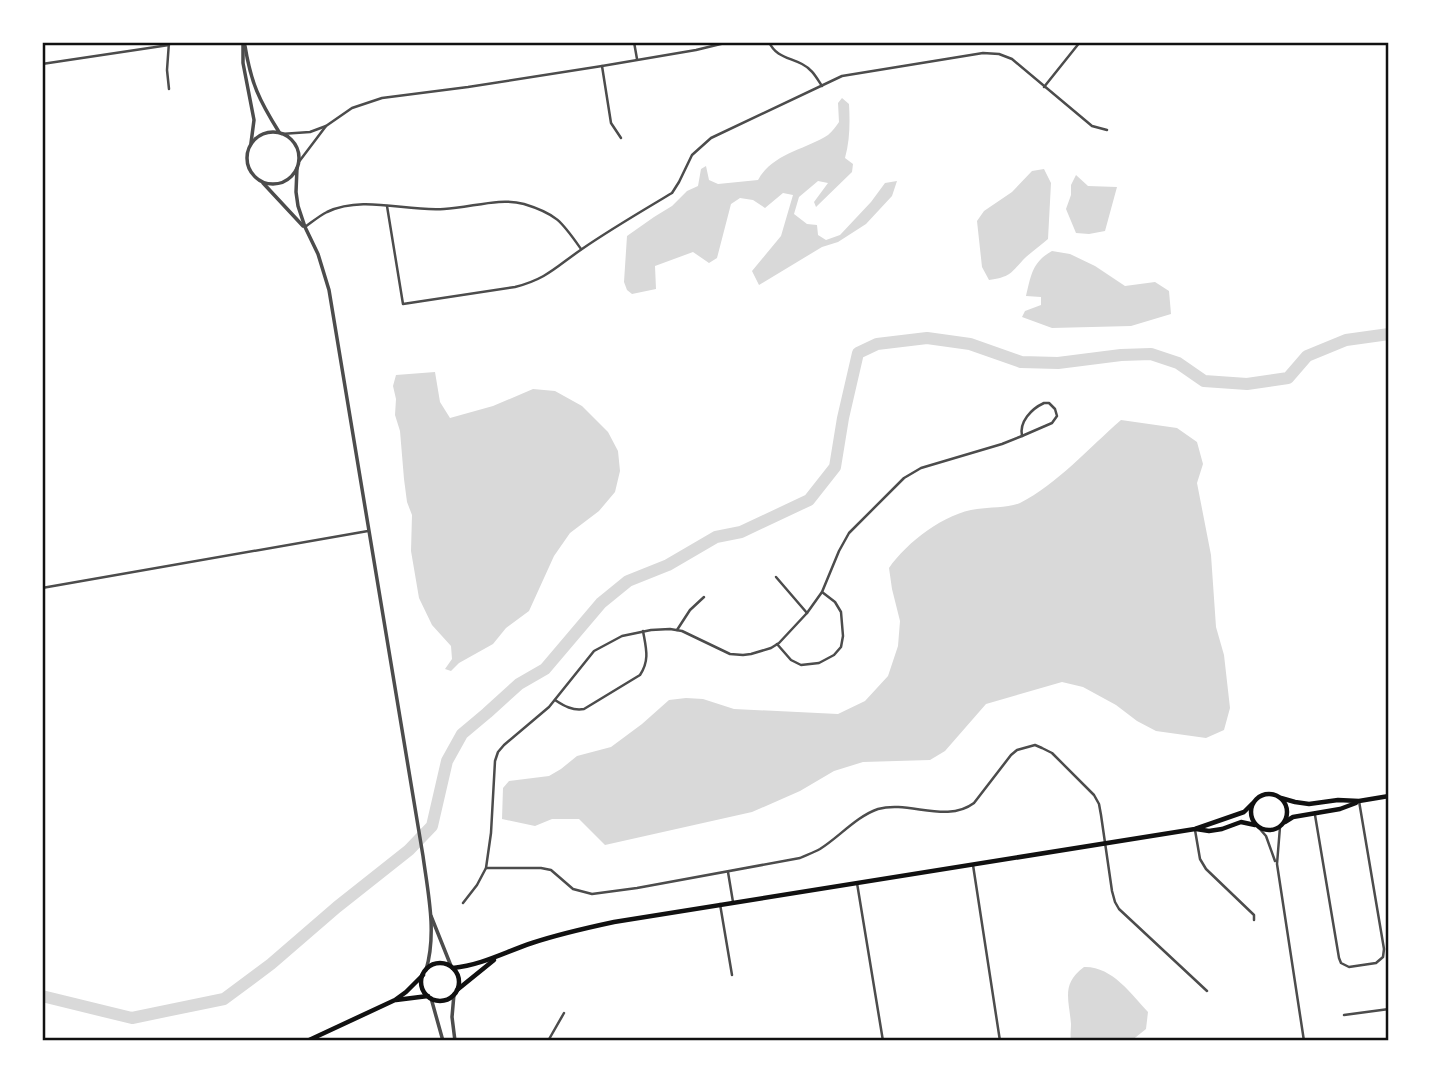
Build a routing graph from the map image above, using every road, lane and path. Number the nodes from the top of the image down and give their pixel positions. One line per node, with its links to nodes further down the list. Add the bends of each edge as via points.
1 (243, 42): 15 (street, via 257,93); 17 (street, via 254,120)
2 (634, 42): 7 (street)
3 (729, 42): 7 (street)
4 (769, 42): 10 (street, via 782,57 813,71)
5 (1080, 42): 11 (street)
6 (169, 44): 8 (street); 12 (street)
7 (637, 60): 9 (street)
8 (42, 64)
9 (602, 66): 13 (street, via 382,98 352,108); 16 (street, via 611,123)
10 (822, 86): 11 (street, via 842,76 982,53 1012,60); 22 (street, via 711,138 692,155 672,192)
11 (1044, 88): 14 (street, via 1092,126)
12 (169, 89)
13 (326, 127): 15 (street); 18 (street)
14 (1107, 130)
15 (281, 134): 17 (street, via 262,135); 18 (street, via 296,146)
16 (621, 138)
17 (251, 144): 19 (street, via 248,163)
18 (298, 166): 19 (street, via 282,183); 21 (street, via 296,198)
19 (261, 181): 21 (street)
20 (387, 206): 21 (street, via 330,211); 22 (street, via 446,209 513,202 557,218); 22 (street, via 403,304 531,283)
21 (305, 227): 24 (street, via 329,290)
22 (581, 249)
23 (1022, 436): 23 (street, via 1052,423 1055,409 1044,402 1030,413 1020,428); 27 (street, via 912,472 849,533)
24 (368, 531): 26 (street); 51 (street)
25 (776, 577): 29 (street)
26 (42, 588)
27 (822, 592): 29 (street); 32 (street, via 841,612 841,647 828,660 801,665)
28 (704, 597): 30 (street)
29 (807, 613): 32 (street)
30 (677, 630): 31 (street); 32 (street, via 730,654 751,654)
31 (643, 631): 33 (street, via 594,651); 33 (street, via 648,656 640,675 584,709)
32 (778, 644)
33 (555, 700): 45 (street, via 498,752)
34 (1389, 796): 36 (main road)
35 (1280, 798): 36 (main road, via 1309,804); 37 (main road, via 1265,794); 39 (main road, via 1287,812)
36 (1360, 801): 38 (main road); 38 (street, via 1384,953 1376,963 1345,966 1339,958)
37 (1252, 804): 40 (main road, via 1250,815); 41 (main road, via 1244,813)
38 (1315, 814): 39 (main road, via 1293,817)
39 (1282, 825): 40 (main road, via 1269,831); 43 (street)
40 (1257, 826): 41 (main road, via 1241,822 1209,831); 43 (street)
41 (1195, 829): 42 (main road); 52 (street, via 1206,869)
42 (1105, 844): 44 (main road); 46 (street, via 1094,795 1052,753 1035,745 1011,755 968,808 949,812 878,810 800,858); 57 (street, via 1119,909)
43 (1277, 864): 70 (street)
44 (973, 865): 47 (main road); 69 (street)
45 (486, 868): 46 (street, via 551,870 573,889 592,894); 49 (street)
46 (728, 872): 48 (street)
47 (857, 884): 48 (main road); 68 (street)
48 (733, 902): 50 (main road)
49 (463, 903)
50 (720, 904): 53 (main road, via 566,933); 56 (street)
51 (430, 914): 54 (street); 55 (street)
52 (1254, 920)
53 (498, 957): 54 (main road); 58 (main road)
54 (452, 967): 55 (main road, via 440,963); 58 (main road, via 459,978)
55 (425, 972): 59 (main road, via 422,986); 60 (main road)
56 (732, 975)
57 (1207, 991)
58 (456, 992): 59 (main road, via 443,1000); 66 (street)
59 (430, 997): 60 (main road); 65 (street)
60 (395, 1000): 64 (main road)
61 (1389, 1009): 63 (street)
62 (564, 1013): 67 (street)
63 (1344, 1015)
64 (307, 1041)
65 (443, 1041)
66 (455, 1041)
67 (548, 1041)
68 (883, 1041)
69 (1000, 1041)
70 (1304, 1041)

